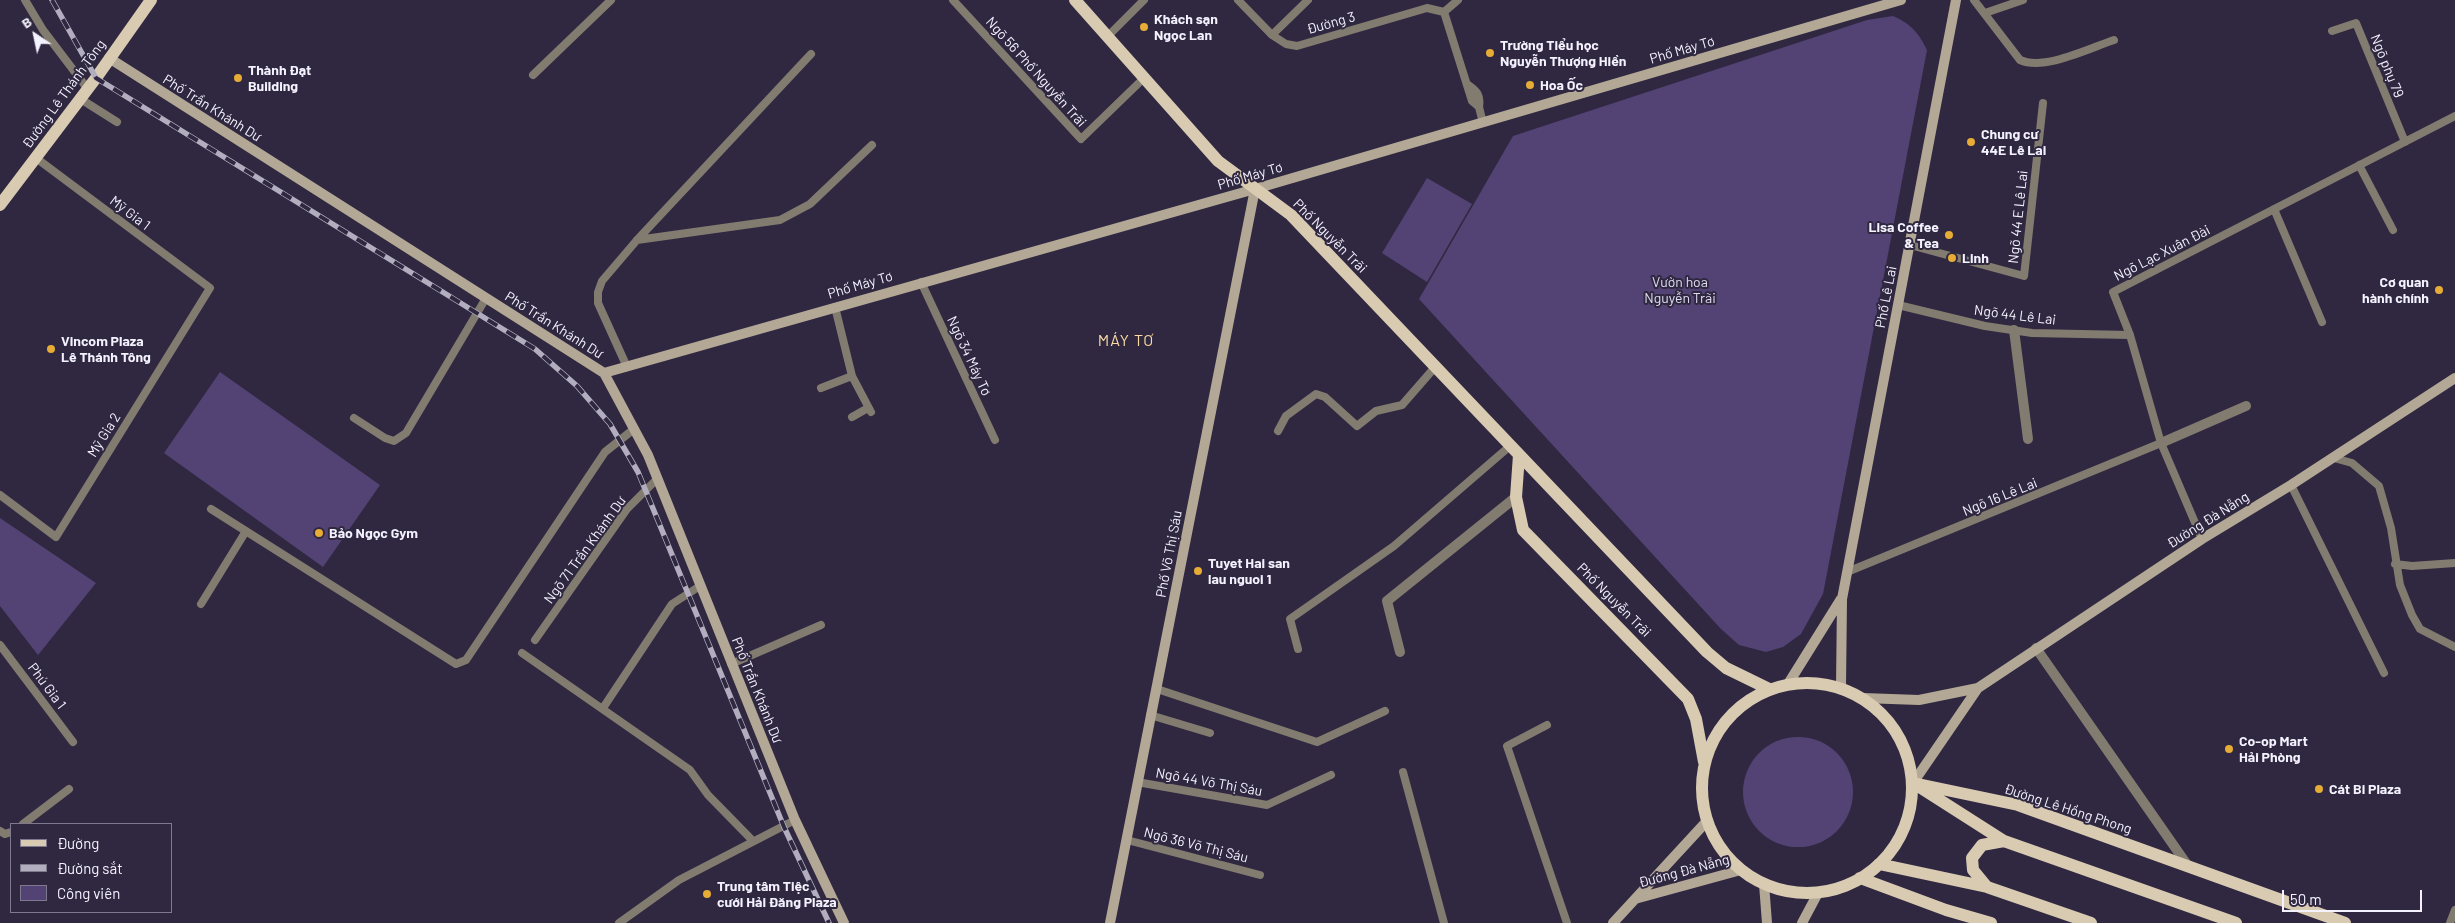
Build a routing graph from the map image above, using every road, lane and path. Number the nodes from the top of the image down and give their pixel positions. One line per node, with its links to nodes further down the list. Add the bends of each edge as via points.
1 (25, 0): 24 (lane)
2 (151, 0): 21 (main road, Đường Lê Thánh Tông)
3 (610, 0): 22 (lane)
4 (953, 0): 23 (lane, Ngõ 56 Phố Nguyễn Trãi, via 1081,140)
5 (1074, 0): 18 (main road, Phố Nguyễn Trãi)
6 (1144, 0): 18 (lane)
7 (1238, 0): 17 (lane)
8 (1308, 0): 17 (lane)
9 (1458, 0): 14 (lane)
10 (1901, 0): 28 (street, Phố Máy Tơ)
11 (1956, 0): 38 (street, Phố Lê Lai)
12 (1974, 0): 15 (lane)
13 (2022, 0): 15 (lane)
14 (1444, 12): 17 (lane, Đường 3, via 1427,8 1298,46 1286,44); 28 (lane, via 1472,101 1479,107)
15 (1985, 13): 19 (lane, via 2020,60 2028,63 2038,64)
16 (2332, 31): 29 (lane, Ngõ phụ 79, via 2356,23)
17 (1272, 35)
18 (1107, 37): 23 (main road, Phố Nguyễn Trãi)
19 (2114, 40)
20 (811, 54): 37 (lane)
21 (108, 58): 24 (main road, Đường Lê Thánh Tông); 41 (street, Phố Trần Khánh Dư)
22 (533, 74)
23 (1144, 78): 33 (main road, Phố Nguyễn Trãi, via 1218,162)
24 (83, 93): 27 (lane); 31 (main road, Đường Lê Thánh Tông)
25 (2043, 103): 38 (lane, Ngõ 44 E Lê Lai, via 2024,276)
26 (2455, 116): 29 (lane, Ngõ Lạc Xuân Đài)
27 (117, 122)
28 (1483, 123): 33 (street, Phố Máy Tơ)
29 (2405, 142): 32 (lane, Ngõ Lạc Xuân Đài)
30 (872, 145): 37 (lane, via 810,204 780,220)
31 (36, 158): 34 (main road, Đường Lê Thánh Tông); 40 (lane, Mỹ Gia 1)
32 (2359, 165): 35 (lane, Ngõ Lạc Xuân Đài); 36 (lane)
33 (1255, 189): 39 (street, Phố Máy Tơ); 48 (main road, Phố Nguyễn Trãi, via 1291,215); 89 (street, Phố Võ Thị Sáu)
34 (0, 205)
35 (2274, 209): 44 (lane); 46 (lane, Ngõ Lạc Xuân Đài, via 2113,292)
36 (2393, 230)
37 (637, 240): 47 (lane, via 602,281 598,292 598,303)
38 (1910, 245): 42 (street, Phố Lê Lai)
39 (921, 282): 43 (street, Phố Máy Tơ); 59 (lane, Ngõ 34 Máy Tơ)
40 (210, 288): 65 (lane, Mỹ Gia 2, via 56,536)
41 (486, 298): 49 (street, Phố Trần Khánh Dư); 54 (lane, via 406,433 394,441)
42 (1898, 305): 45 (lane, Ngõ 44 Lê Lai); 72 (street, Phố Lê Lai)
43 (835, 307): 47 (street, Phố Máy Tơ); 50 (lane)
44 (2322, 322)
45 (2014, 330): 46 (lane, Ngõ 44 Lê Lai); 58 (street)
46 (2130, 335): 60 (lane, Ngõ Lạc Xuân Đài)
47 (627, 366): 49 (street, Phố Máy Tơ)
48 (1436, 366): 57 (lane, via 1402,405 1376,412 1357,426 1325,397 1316,394 1286,416); 61 (main road, Phố Nguyễn Trãi)
49 (604, 373): 56 (street, Phố Trần Khánh Dư)
50 (852, 376): 52 (lane); 55 (lane, via 870,410)
51 (2455, 378): 62 (street, Đường Đà Nẵng)
52 (821, 388)
53 (2246, 406): 60 (street)
54 (354, 418)
55 (852, 418)
56 (634, 429): 63 (street, Phố Trần Khánh Dư); 68 (lane, via 605,452 466,660 456,664)
57 (1278, 431)
58 (2028, 439)
59 (995, 440)
60 (2162, 443): 69 (lane, Ngõ Lạc Xuân Đài); 72 (lane, Ngõ 16 Lê Lai)
61 (1515, 450): 66 (main road, Phố Nguyễn Trãi); 81 (lane, via 1394,546 1290,619); 90 (main road, Phố Nguyễn Trãi, via 1707,652 1726,668)
62 (2334, 458): 64 (street, Đường Đà Nẵng); 71 (lane, via 2352,463 2380,486 2391,528)
63 (658, 478): 73 (street, Phố Trần Khánh Dư); 77 (lane, Ngõ 71 Trần Khánh Dư, via 627,509)
64 (2291, 486): 69 (street, Đường Đà Nẵng); 85 (lane)
65 (0, 495)
66 (1516, 498): 82 (street, via 1387,601); 98 (main road, Phố Nguyễn Trãi, via 1523,530 1688,699 1696,719)
67 (211, 509): 68 (lane)
68 (246, 532): 75 (lane)
69 (2202, 539): 80 (street, Đường Đà Nẵng)
70 (2455, 563): 71 (lane)
71 (2395, 564): 79 (lane, via 2400,585 2420,629)
72 (1847, 572): 74 (street, Phố Lê Lai)
73 (700, 586): 84 (street, Phố Trần Khánh Dư); 92 (lane, via 672,604)
74 (1842, 599): 86 (street, Phố Lê Lai); 87 (street, Phố Lê Lai)
75 (201, 604)
76 (821, 626): 84 (lane)
77 (535, 640)
78 (0, 645): 97 (lane, Phú Gia 1)
79 (2455, 647)
80 (2036, 648): 88 (street, Đường Đà Nẵng); 111 (street)
81 (1298, 649)
82 (1400, 652)
83 (522, 653): 92 (lane)
84 (731, 664): 104 (street, Phố Trần Khánh Dư)
85 (2384, 673)
86 (1788, 684): 87 (main road, via 1815,682); 90 (main road)
87 (1841, 688): 91 (main road)
88 (1978, 688): 91 (street, Đường Đà Nẵng, via 1920,700); 102 (street, Đường Đà Nẵng)
89 (1157, 689): 93 (lane, via 1317,742); 94 (street, Phố Võ Thị Sáu)
90 (1769, 689): 98 (main road, via 1746,701 1728,718 1713,740)
91 (1863, 698): 102 (main road, via 1889,720 1906,749)
92 (603, 708): 108 (lane, via 690,770 708,795)
93 (1385, 711)
94 (1150, 715): 96 (lane); 101 (street, Phố Võ Thị Sáu)
95 (1547, 725): 124 (lane, via 1507,746)
96 (1210, 733)
97 (73, 742)
98 (1704, 764): 105 (main road, via 1701,793)
99 (1403, 772): 123 (lane)
100 (1331, 775): 101 (lane, Ngõ 44 Võ Thị Sáu, via 1267,805)
101 (1138, 782): 107 (street, Phố Võ Thị Sáu)
102 (1913, 783): 109 (main road); 110 (main road, via 1905,827); 111 (main road, Đường Lê Hồng Phong, via 2018,805)
103 (69, 789): 106 (lane)
104 (795, 820): 108 (lane); 121 (street, Phố Trần Khánh Dư)
105 (1707, 822): 112 (main road, via 1720,848); 118 (street, Đường Đà Nẵng)
106 (24, 823)
107 (1126, 840): 113 (lane, Ngõ 36 Võ Thị Sáu); 122 (street, Phố Võ Thị Sáu)
108 (753, 841): 120 (lane, via 679,880)
109 (2004, 841): 116 (main road, via 1982,845 1972,858 1973,870); 130 (main road)
110 (1879, 864): 114 (main road); 116 (main road)
111 (2188, 866): 131 (main road, Đường Lê Hồng Phong)
112 (1741, 870): 115 (main road); 118 (street, Đường Đà Nẵng)
113 (1260, 874)
114 (1860, 878): 117 (main road, via 1840,888); 128 (main road)
115 (1764, 884): 117 (main road, via 1791,892); 126 (street)
116 (1987, 887): 129 (main road)
117 (1818, 892): 127 (street)
118 (1634, 899): 125 (street, Đường Đà Nẵng)
119 (2455, 910): 132 (lane)
120 (620, 923)
121 (844, 923)
122 (1110, 923)
123 (1444, 923)
124 (1567, 923)
125 (1613, 923)
126 (1767, 923)
127 (1802, 923)
128 (1991, 923)
129 (2091, 923)
130 (2236, 923)
131 (2345, 923)
132 (2450, 923)

